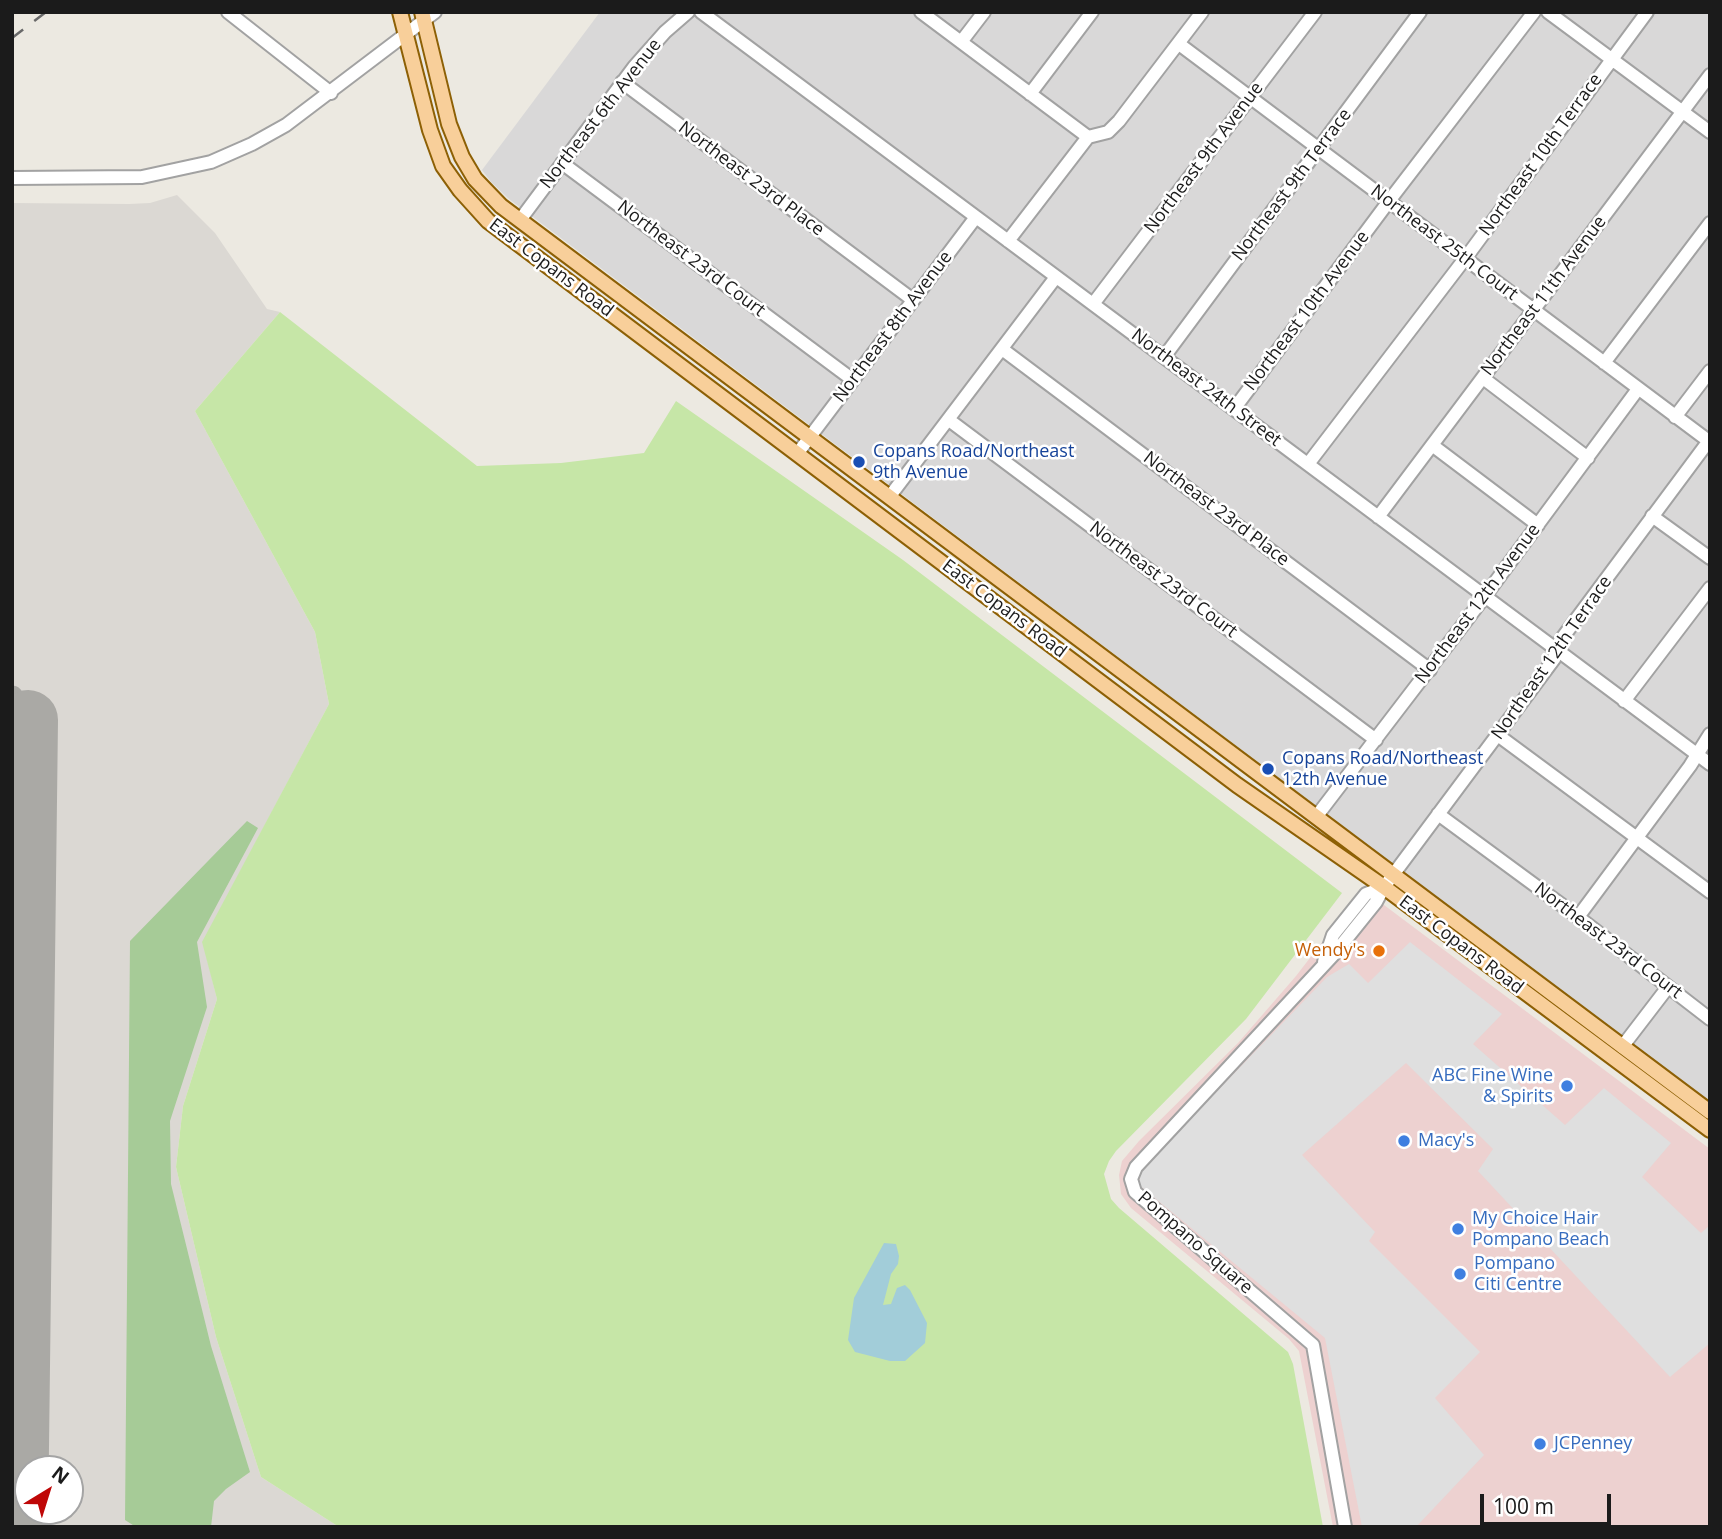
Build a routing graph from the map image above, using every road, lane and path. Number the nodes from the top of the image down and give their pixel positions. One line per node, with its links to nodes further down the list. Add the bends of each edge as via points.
1 (229, 12): 21 (street)
2 (400, 12): 15 (main road, East Copans Road)
3 (688, 12): 20 (street, Northeast 6th Avenue)
4 (701, 12): 31 (street, Northeast 24th Street)
5 (921, 12): 16 (street)
6 (984, 12): 16 (street)
7 (1092, 12): 22 (street)
8 (1202, 12): 17 (street)
9 (1315, 12): 23 (street, Northeast 9th Avenue)
10 (1420, 12): 27 (street, Northeast 9th Terrace)
11 (1534, 12): 30 (street, Northeast 10th Avenue)
12 (1548, 12): 18 (street)
13 (1647, 12): 18 (street, Northeast 10th Terrace)
14 (427, 15): 15 (street); 32 (main road, East Copans Road, via 449,124 462,157 475,179)
15 (406, 35): 21 (street); 53 (main road, East Copans Road, via 443,166 488,221)
16 (961, 42): 22 (street)
17 (1179, 44): 23 (street, Northeast 25th Court); 26 (street, via 1119,121 1108,132)
18 (1611, 60): 24 (street); 35 (street, Northeast 10th Terrace)
19 (1710, 75): 24 (street, Northeast 11th Avenue)
20 (622, 82): 28 (street, Northeast 6th Avenue); 37 (street, Northeast 23rd Place)
21 (331, 93): 29 (street, via 252,144 202,165 142,177)
22 (1030, 94): 26 (street)
23 (1250, 97): 27 (street, Northeast 25th Court); 38 (street, Northeast 9th Avenue)
24 (1682, 111): 25 (street); 39 (street, Northeast 11th Avenue)
25 (1710, 132)
26 (1088, 137): 34 (street)
27 (1318, 149): 30 (street, Northeast 25th Court); 41 (street, Northeast 9th Terrace)
28 (562, 163): 32 (street, Northeast 6th Avenue); 45 (street, Northeast 23rd Court)
29 (12, 178)
30 (1389, 201): 35 (street, Northeast 25th Court); 47 (street, Northeast 10th Avenue)
31 (976, 217): 34 (street, Northeast 24th Street); 37 (street, Northeast 8th Avenue)
32 (520, 220): 50 (main road, East Copans Road)
33 (1710, 223): 42 (street)
34 (1008, 241): 36 (street, Northeast 24th Street)
35 (1465, 259): 39 (street, Northeast 25th Court); 55 (street, Northeast 10th Terrace)
36 (1056, 277): 38 (street, Northeast 24th Street); 40 (street)
37 (913, 300): 45 (street, Northeast 8th Avenue)
38 (1093, 304): 41 (street, Northeast 24th Street)
39 (1533, 310): 42 (street, Northeast 25th Court); 44 (street, Northeast 11th Avenue)
40 (1002, 349): 49 (street); 64 (street, Northeast 23rd Place)
41 (1164, 357): 47 (street, Northeast 24th Street)
42 (1604, 363): 46 (street, Northeast 25th Court)
43 (1710, 371): 48 (street)
44 (1483, 378): 52 (street, Northeast 11th Avenue); 54 (street)
45 (852, 380): 50 (street, Northeast 8th Avenue)
46 (1639, 389): 48 (street, Northeast 25th Court); 54 (street, Northeast 12th Avenue)
47 (1234, 409): 55 (street, Northeast 24th Street)
48 (1675, 417): 51 (street, Northeast 25th Court)
49 (949, 420): 56 (street); 68 (street, Northeast 23rd Court)
50 (810, 437): 53 (street, Northeast 8th Avenue); 56 (main road, East Copans Road)
51 (1709, 442): 57 (street, Northeast 12th Terrace)
52 (1432, 445): 58 (street, Northeast 11th Avenue); 59 (street)
53 (797, 454): 75 (main road, East Copans Road, via 1237,785)
54 (1588, 458): 59 (street, Northeast 12th Avenue)
55 (1308, 464): 58 (street, Northeast 24th Street)
56 (890, 496): 72 (main road, East Copans Road)
57 (1653, 516): 60 (street); 63 (street, Northeast 12th Terrace, via 1560,641)
58 (1378, 517): 62 (street, Northeast 24th Street)
59 (1538, 525): 62 (street, Northeast 12th Avenue)
60 (1710, 558)
61 (1710, 588): 65 (street)
62 (1485, 597): 63 (street, Northeast 24th Street); 64 (street, Northeast 12th Avenue)
63 (1559, 652): 65 (street, Northeast 24th Street); 67 (street, Northeast 12th Terrace)
64 (1430, 670): 68 (street, Northeast 12th Avenue)
65 (1624, 701): 69 (street, Northeast 24th Street)
66 (1710, 734): 69 (street)
67 (1499, 736): 71 (street, Northeast 12th Terrace); 73 (street)
68 (1376, 740): 72 (street, Northeast 12th Avenue)
69 (1696, 754): 70 (street, Northeast 24th Street); 73 (street)
70 (1710, 764)
71 (1438, 814): 74 (street, Northeast 12th Terrace); 77 (street, Northeast 23rd Court)
72 (1316, 817): 74 (main road, East Copans Road)
73 (1637, 838): 76 (street); 77 (street)
74 (1394, 873): 75 (street, Pompano Square); 81 (main road, East Copans Road)
75 (1384, 887): 80 (main road, East Copans Road); 86 (street, Pompano Square, via 1366,894 1334,936 1324,962 1136,1167 1131,1179 1135,1192 1313,1345)
76 (1710, 891)
77 (1578, 917): 78 (street, Northeast 23rd Court)
78 (1668, 987): 79 (street, Northeast 23rd Court); 81 (street)
79 (1710, 1019)
80 (1598, 1046): 81 (main road); 82 (main road, East Copans Road)
81 (1622, 1047): 83 (main road, East Copans Road)
82 (1619, 1062): 83 (main road); 85 (main road, East Copans Road)
83 (1643, 1062): 84 (main road, East Copans Road)
84 (1710, 1112)
85 (1710, 1130)
86 (1345, 1527)

